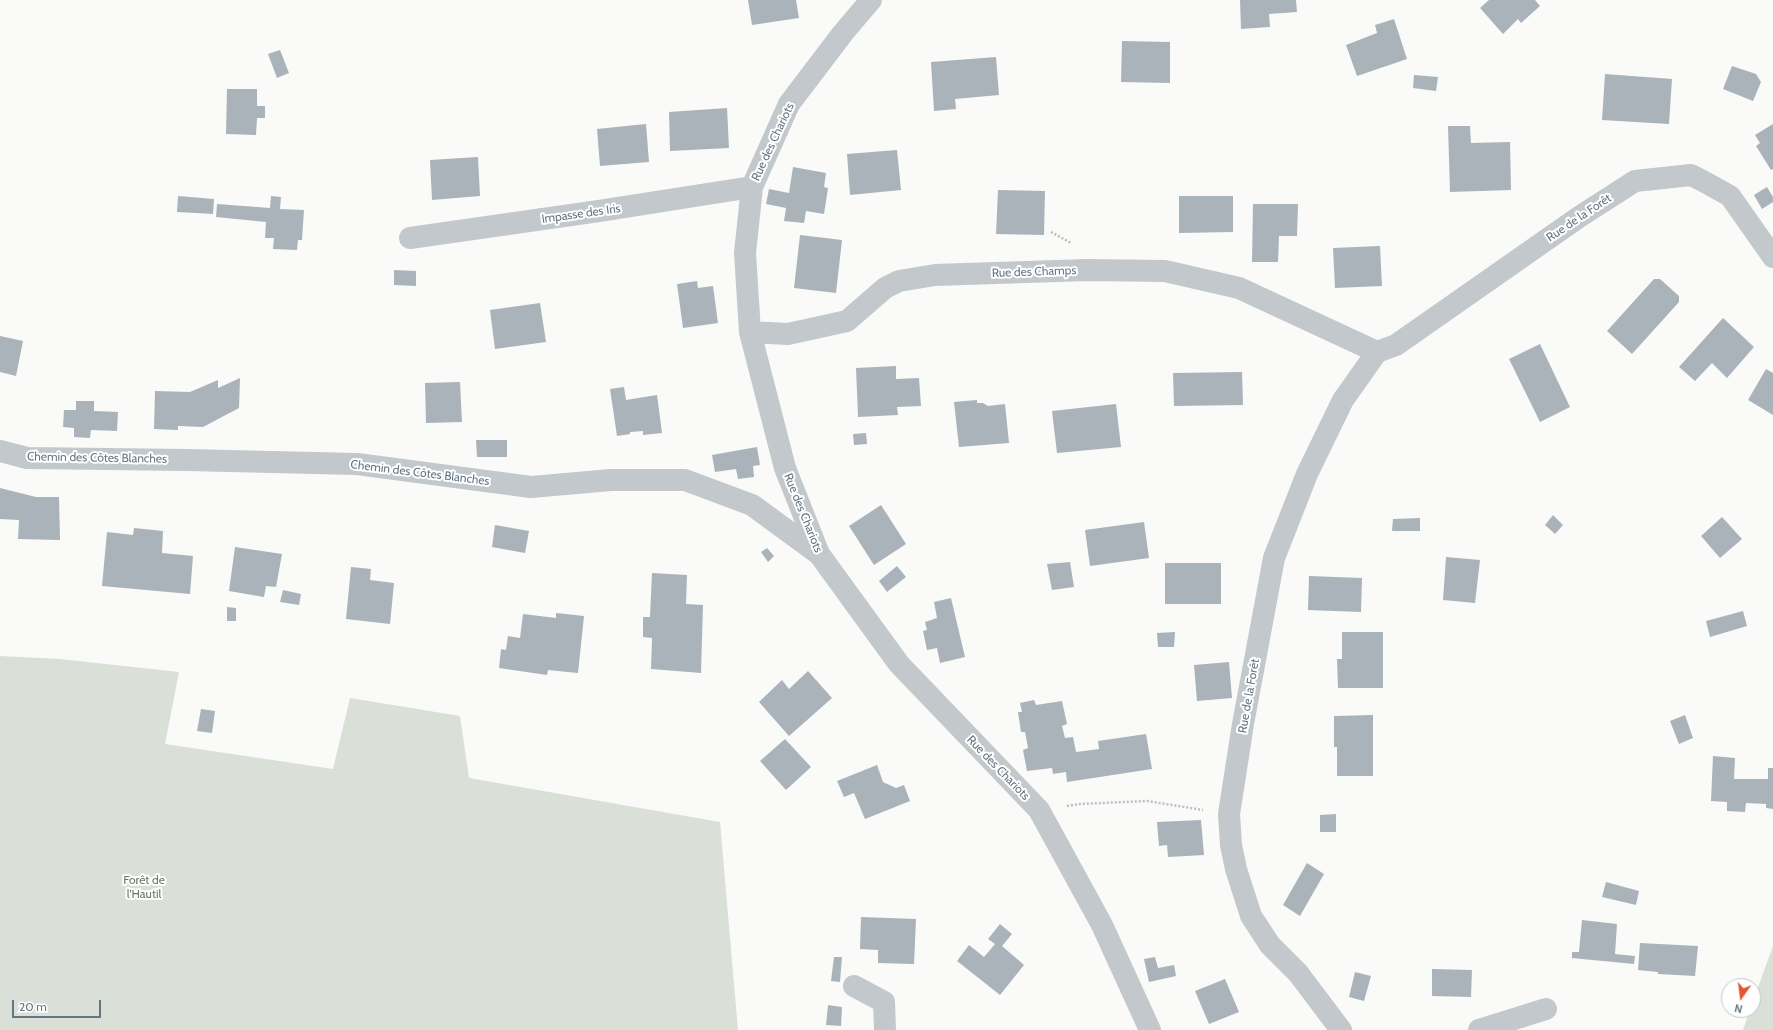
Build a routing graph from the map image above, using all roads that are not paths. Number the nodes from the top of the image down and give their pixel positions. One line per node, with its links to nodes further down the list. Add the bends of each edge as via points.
1 (870, 0): 2 (street, Rue des Chariots, via 789,104)
2 (752, 187): 3 (street, Impasse des Iris); 5 (street, Rue des Chariots, via 745,253)
3 (410, 238)
4 (1773, 257): 6 (street, Rue de la Forêt, via 1730,196 1704,181 1691,175 1635,181 1579,217 1396,345)
5 (750, 332): 6 (street, Rue des Champs, via 788,334 847,321 885,288 911,278 935,275 1108,270 1165,271 1239,288); 8 (street, Rue des Chariots, via 785,468)
6 (1377, 352): 13 (street, Rue de la Forêt, via 1343,400 1307,474 1274,558 1229,814 1230,845 1251,916 1270,945 1298,973)
7 (0, 451): 8 (street, Chemin des Côtes Blanches, via 27,458 357,464 531,487 611,480 685,480 752,505)
8 (819, 554): 12 (street, Rue des Chariots, via 899,664 1039,810 1102,925)
9 (854, 986): 11 (street, via 884,1002)
10 (1546, 1009): 14 (street)
11 (885, 1030)
12 (1150, 1030)
13 (1341, 1030)
14 (1479, 1030)

